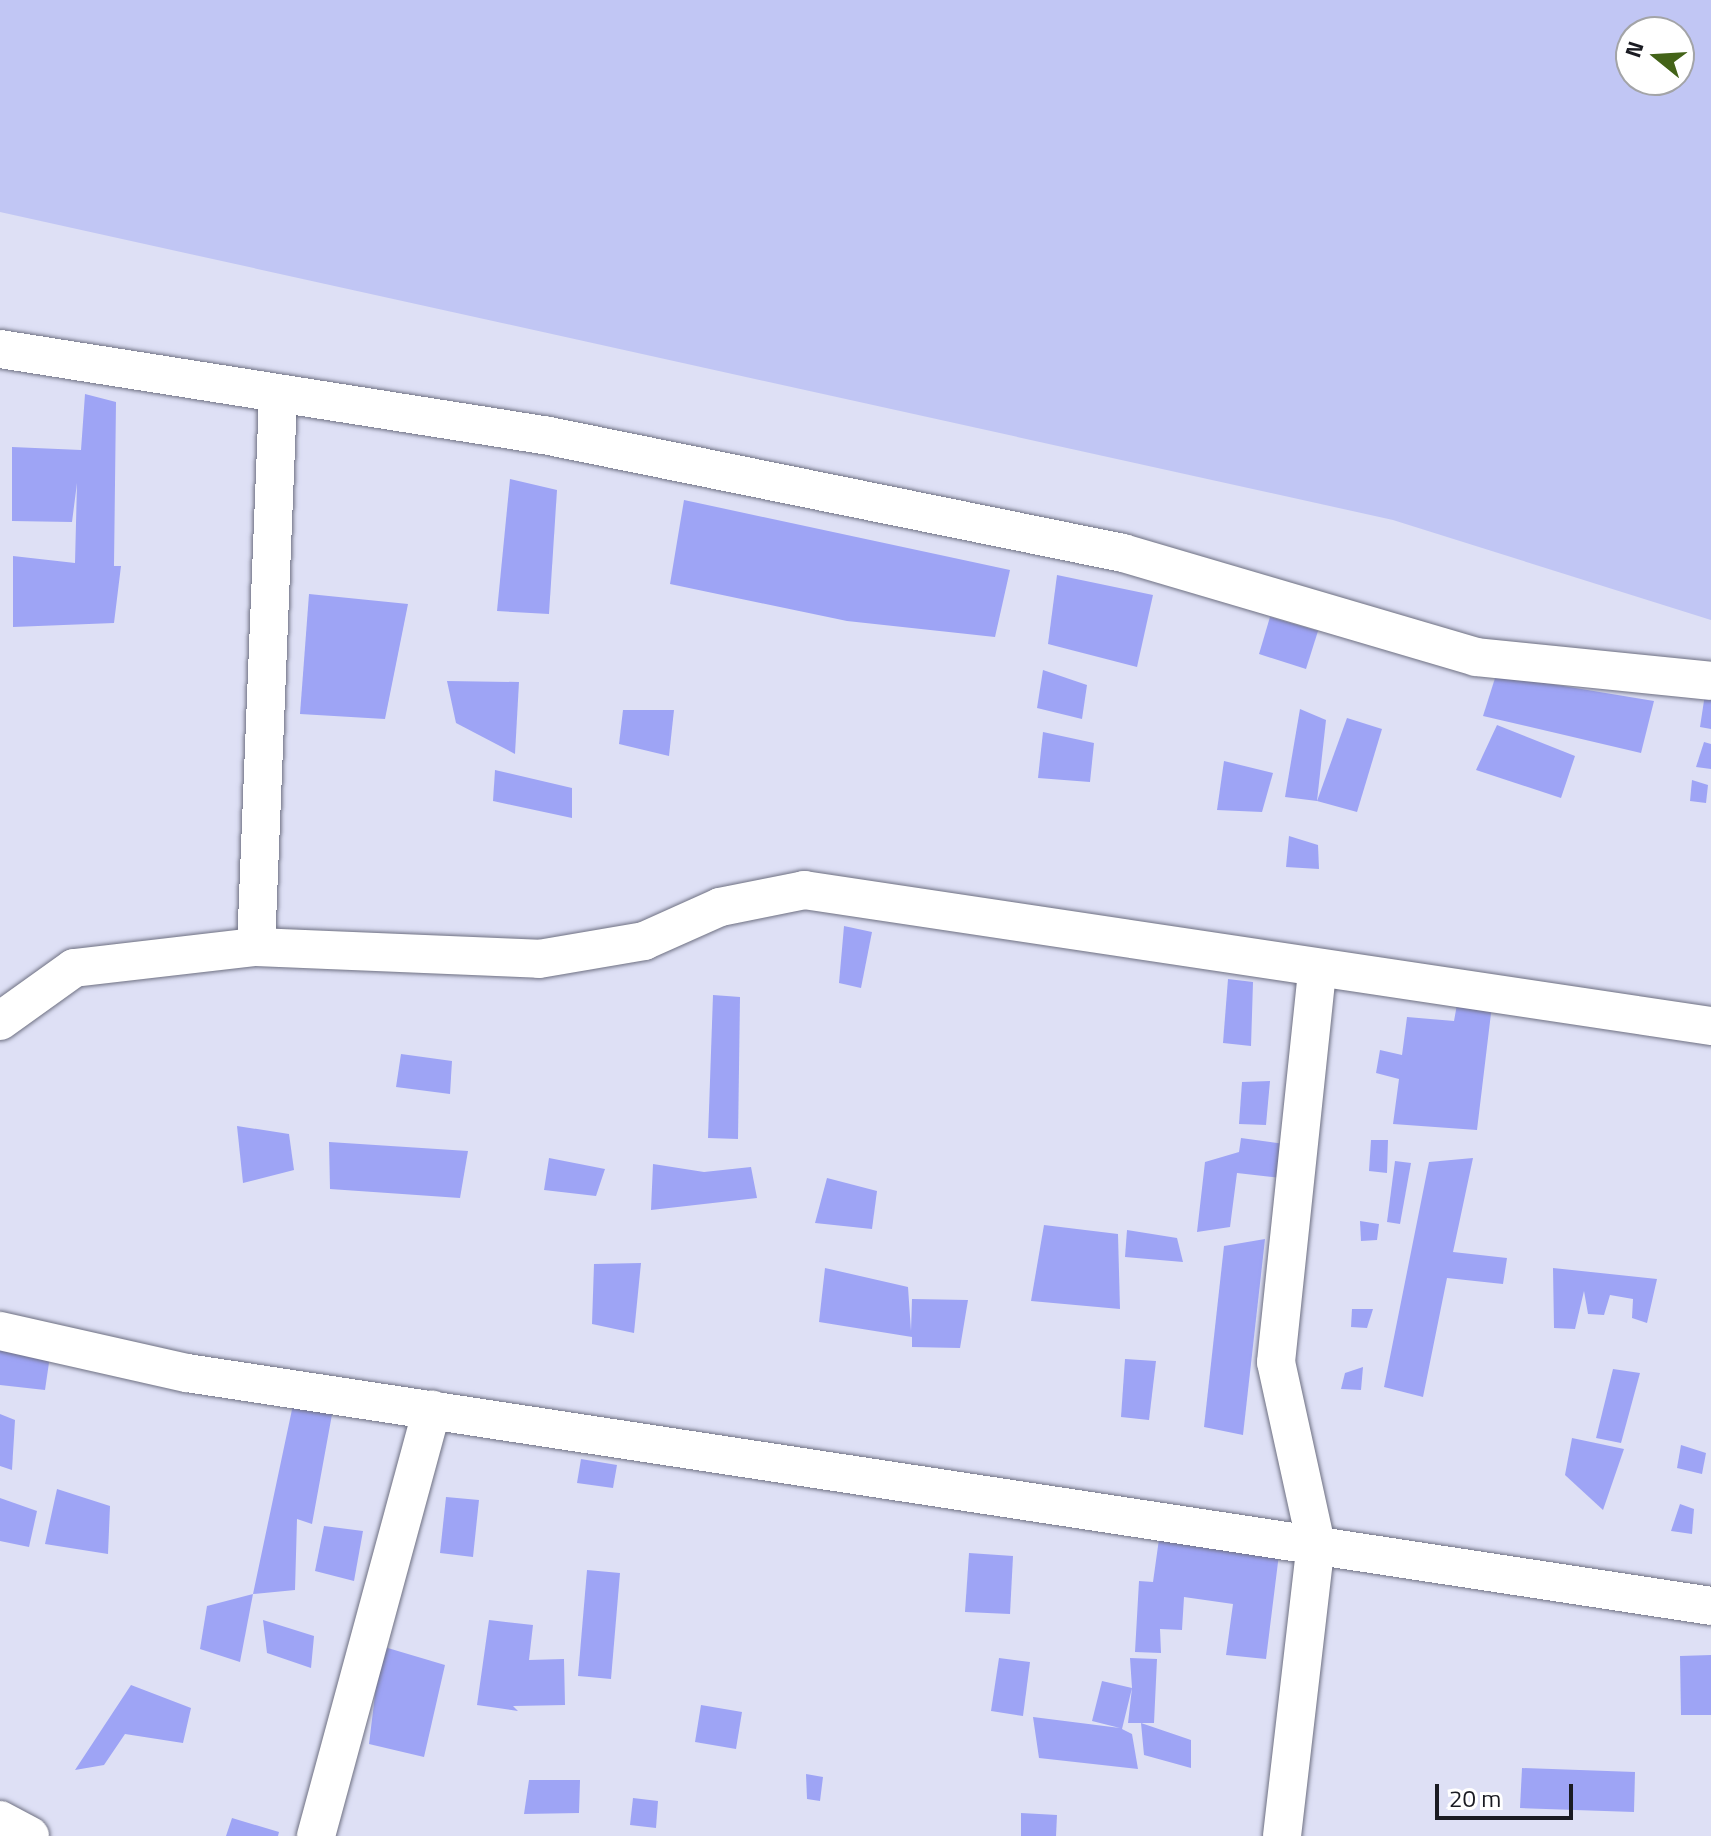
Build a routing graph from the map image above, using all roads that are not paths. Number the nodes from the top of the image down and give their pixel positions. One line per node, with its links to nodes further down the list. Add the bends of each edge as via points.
1 (0, 349): 2 (street)
2 (278, 396): 3 (street, via 549,436 1123,553 1476,657); 4 (street)
3 (1711, 681)
4 (256, 947): 5 (street, via 539,959 644,941 720,907 804,890); 6 (street, via 74,968)
5 (1317, 969): 7 (street, via 1427,978); 10 (street, via 1276,1362)
6 (0, 1021)
7 (1711, 1026)
8 (0, 1331): 9 (street, via 187,1373)
9 (432, 1409): 10 (street); 14 (street)
10 (1316, 1544): 11 (street); 15 (street)
11 (1711, 1606)
12 (0, 1820): 13 (street)
13 (30, 1836)
14 (316, 1836)
15 (1282, 1836)

